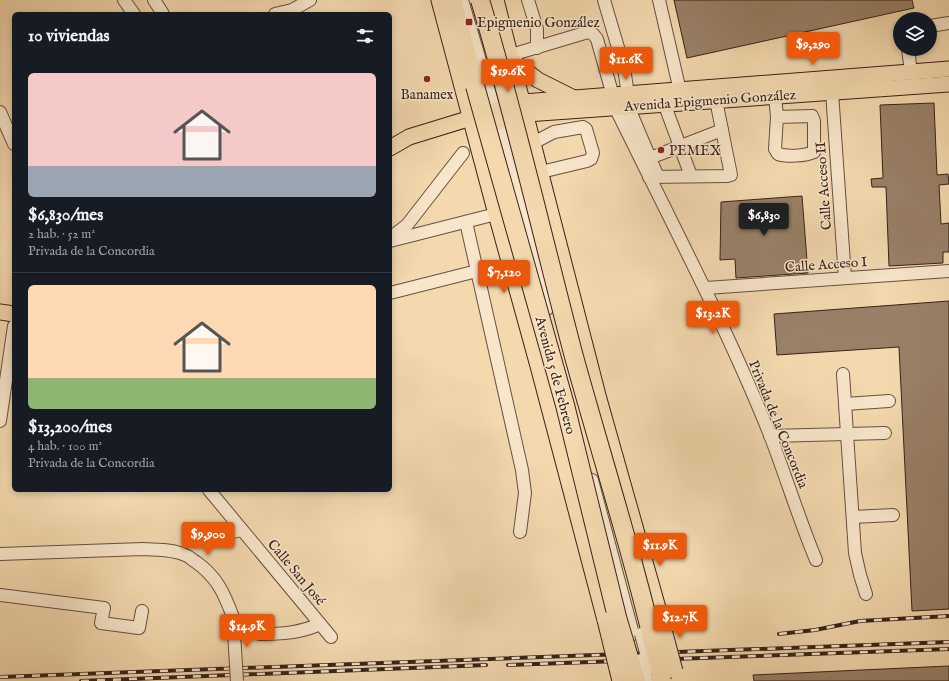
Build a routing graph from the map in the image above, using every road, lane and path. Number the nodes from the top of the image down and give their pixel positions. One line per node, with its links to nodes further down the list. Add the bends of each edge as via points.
1 (124, 0): 12 (street)
2 (154, 0): 13 (street)
3 (310, 0): 14 (street)
4 (439, 0): 35 (main road, Avenida 5 de Febrero)
5 (452, 0): 84 (highway, Avenida 5 de Febrero, bridge, via 565,405 617,617)
6 (462, 0): 32 (street)
7 (471, 0): 32 (street)
8 (528, 0): 17 (street, via 537,29)
9 (604, 0): 27 (street, via 624,68)
10 (659, 0): 24 (street)
11 (489, 3): 19 (main road, Avenida 5 de Febrero); 87 (highway, Avenida 5 de Febrero, bridge, via 504,80 574,353 648,616)
12 (133, 12)
13 (162, 12)
14 (284, 12)
15 (949, 23): 16 (street)
16 (937, 25)
17 (537, 48): 19 (street); 27 (street, via 588,32 593,34)
18 (909, 56): 21 (street)
19 (512, 58): 28 (main road, via 538,80); 31 (main road, Avenida 5 de Febrero)
20 (949, 69): 21 (main road, Avenida Epigmenio González)
21 (911, 72): 23 (main road, Avenida Epigmenio González)
22 (949, 84): 23 (main road, Avenida Epigmenio González)
23 (831, 85): 24 (main road, Avenida Epigmenio González); 25 (main road, Avenida Epigmenio González); 28 (street); 53 (street, Calle Acceso II)
24 (680, 90): 27 (main road, Avenida Epigmenio González)
25 (775, 96): 26 (main road, Avenida Epigmenio González); 34 (street)
26 (716, 100): 29 (main road, Avenida Epigmenio González); 36 (street)
27 (621, 101): 28 (main road, Avenida Epigmenio González); 29 (main road, Avenida Epigmenio González); 30 (main road, Avenida Epigmenio González); 42 (street); 45 (street, Privada de la Concordia)
28 (573, 102): 30 (main road, Avenida Epigmenio González)
29 (664, 104): 39 (street)
30 (542, 107): 31 (main road, Avenida Epigmenio González)
31 (524, 108): 32 (main road, Avenida Epigmenio González); 38 (main road, Avenida 5 de Febrero)
32 (499, 116): 35 (main road, Avenida Epigmenio González); 80 (street)
33 (1, 117): 37 (street)
34 (777, 117)
35 (472, 124): 40 (main road, Avenida Epigmenio González, via 444,126 409,137); 47 (main road, Avenida 5 de Febrero)
36 (722, 130): 39 (street); 44 (street, via 732,175)
37 (12, 140)
38 (533, 143): 43 (main road, Avenida 5 de Febrero); 43 (street, via 554,132 583,127 586,129 593,153 587,161)
39 (680, 145): 42 (street); 44 (street)
40 (392, 147)
41 (463, 153): 49 (street, via 407,225)
42 (650, 158): 45 (street)
43 (540, 172): 88 (main road, Avenida 5 de Febrero, bridge, via 599,398)
44 (691, 176): 45 (street)
45 (653, 177): 54 (street, Privada de la Concordia)
46 (498, 193): 59 (street)
47 (496, 214): 48 (street); 59 (main road, Avenida 5 de Febrero)
48 (466, 222): 50 (street); 51 (street)
49 (392, 238)
50 (392, 240)
51 (477, 271): 55 (street); 71 (street, via 522,470 525,493)
52 (949, 271): 53 (street, Calle Acceso I)
53 (845, 278): 54 (street, Calle Acceso I)
54 (706, 288): 66 (street, Privada de la Concordia)
55 (392, 292)
56 (0, 312): 57 (main road)
57 (12, 314)
58 (12, 340): 63 (street)
59 (538, 366): 83 (main road, Avenida 5 de Febrero, bridge)
60 (843, 374): 62 (street)
61 (889, 401): 62 (street)
62 (845, 404): 65 (street)
63 (0, 421)
64 (885, 433): 65 (street)
65 (847, 434): 66 (street); 69 (street)
66 (770, 436): 74 (street, Privada de la Concordia)
67 (211, 492): 70 (street, Calle San José)
68 (893, 515): 69 (street)
69 (853, 517): 75 (street, via 856,553)
70 (242, 530): 72 (street); 78 (street, Calle San José)
71 (520, 532)
72 (216, 535)
73 (0, 554): 82 (street, bridge, via 142,549 164,550 185,555 202,566 218,582 226,599 233,617)
74 (816, 560)
75 (866, 594)
76 (0, 595): 77 (street, via 104,608 102,622 139,628)
77 (142, 611)
78 (320, 624): 79 (street, via 307,630 286,634); 81 (street, Calle San José)
79 (260, 634)
80 (637, 634): 85 (street, bridge); 86 (street, bridge)
81 (331, 637)
82 (237, 681)
83 (620, 681)
84 (636, 681)
85 (647, 681)
86 (654, 681)
87 (662, 681)
88 (678, 681)

